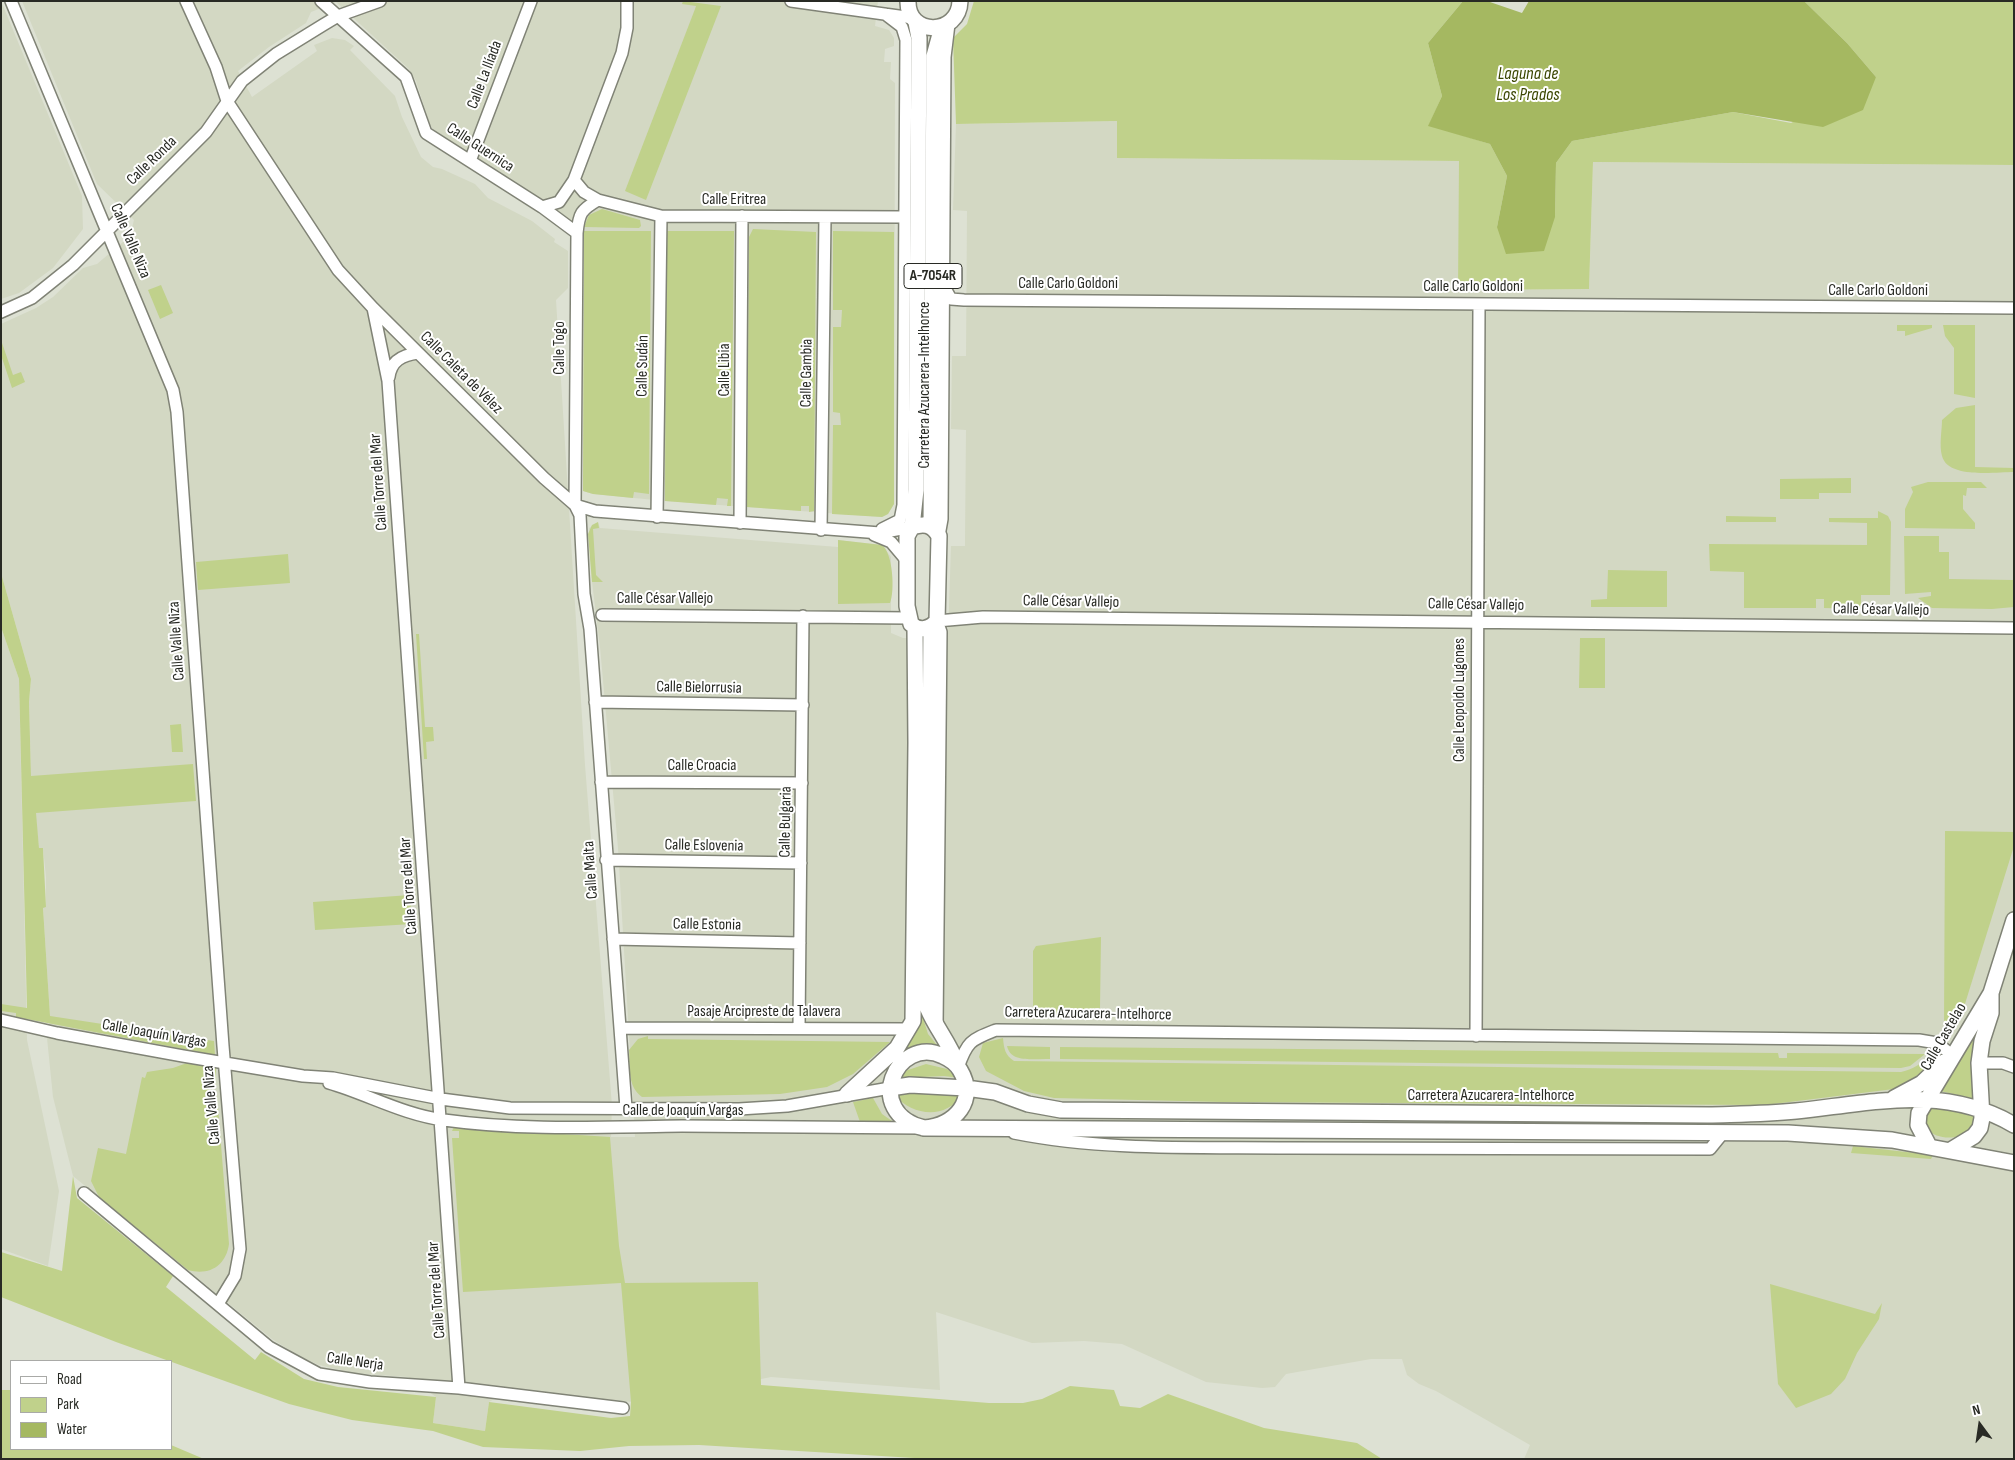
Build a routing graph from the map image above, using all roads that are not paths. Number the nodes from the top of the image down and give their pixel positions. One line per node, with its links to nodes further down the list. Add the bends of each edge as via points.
1 (11, 1): 24 (street, Calle Valle Niza)
2 (186, 1): 15 (street, Calle Caleta de Vélez)
3 (321, 1): 11 (street, Calle Guernica)
4 (380, 1): 11 (street, Calle Ronda)
5 (531, 1): 16 (street, Calle La Ilíada)
6 (627, 1): 17 (street, via 627,28 622,53)
7 (791, 1): 10 (street)
8 (908, 1): 12 (main road, A-7054R)
9 (960, 1): 13 (main road, A-7054R, via 959,11)
10 (884, 14): 12 (street); 14 (street, Carretera Azucarera-Intelhorce, via 902,27 906,40)
11 (338, 16): 15 (street, Calle Ronda, via 276,54 242,81); 16 (street, Calle Guernica, via 406,77 426,133)
12 (915, 20): 13 (main road, via 928,28); 14 (street, Carretera Azucarera-Intelhorce, via 910,48); 35 (main road, Carretera Azucarera-Intelhorce / A-7054R, via 919,38)
13 (946, 26): 26 (street, Carretera Azucarera-Intelhorce); 40 (main road, Carretera Azucarera-Intelhorce / A-7054R, via 934,56)
14 (905, 56): 23 (street, Carretera Azucarera-Intelhorce)
15 (228, 101): 24 (street, Calle Ronda, via 206,132); 28 (street, Calle Caleta de Vélez, via 338,270)
16 (470, 161): 19 (street, Calle Guernica)
17 (574, 180): 18 (street, Calle Eritrea, via 584,192); 19 (street, via 559,202)
18 (598, 200): 20 (street, Calle Eritrea); 25 (street, Calle Togo, via 584,209 578,218)
19 (542, 207): 25 (street, Calle Guernica)
20 (661, 216): 21 (street, Calle Eritrea); 36 (street, Calle Sudán)
21 (742, 216): 22 (street, Calle Eritrea); 37 (street, Calle Libia)
22 (825, 217): 23 (street, Calle Eritrea); 39 (street, Calle Gambia)
23 (904, 217): 33 (street, Carretera Azucarera-Intelhorce)
24 (107, 229): 30 (street, Calle Ronda, via 53,283 32,298); 68 (street, Calle Valle Niza, via 173,390 177,412)
25 (577, 233): 34 (street, Calle Togo)
26 (942, 283): 27 (street, Calle Carlo Goldoni, via 951,299); 40 (street, Carretera Azucarera-Intelhorce, via 942,510)
27 (1478, 304): 29 (street, Calle Carlo Goldoni); 46 (street, Calle Leopoldo Lugones)
28 (373, 308): 31 (street, Calle Caleta de Vélez); 32 (street, Calle Torre del Mar)
29 (2014, 308)
30 (1, 312)
31 (418, 353): 32 (street, Calle Torre del Mar, via 395,361); 34 (street, Calle Caleta de Vélez)
32 (388, 382): 78 (street, Calle Torre del Mar)
33 (903, 469): 35 (street, Carretera Azucarera-Intelhorce); 41 (street, Carretera Azucarera-Intelhorce, via 900,520)
34 (575, 505): 36 (street, Calle Caleta de Vélez, via 595,511); 43 (street, Calle Malta, via 580,515)
35 (914, 505): 38 (main road, Carretera Azucarera-Intelhorce / A-7054R)
36 (657, 517): 37 (street, Calle Caleta de Vélez)
37 (740, 524): 39 (street, Calle Caleta de Vélez)
38 (912, 527): 40 (main road, via 922,524); 41 (street, Calle Caleta de Vélez, via 892,532); 42 (main road, A-7054R, via 908,536)
39 (821, 530): 41 (street, Calle Caleta de Vélez)
40 (935, 531): 48 (main road, A-7054R)
41 (870, 532): 42 (street, Calle Caleta de Vélez, via 891,542)
42 (907, 561): 47 (main road, A-7054R)
43 (584, 594): 44 (street, via 591,608); 50 (street, Calle Malta)
44 (602, 615): 45 (street, Calle César Vallejo); 50 (street)
45 (803, 616): 47 (street, Calle César Vallejo); 52 (street, Calle Bulgaria)
46 (1477, 621): 48 (street, Calle César Vallejo, via 983,618); 49 (street, Calle César Vallejo); 65 (street, Calle Leopoldo Lugones)
47 (911, 623): 48 (main road); 64 (main road, via 914,1008 913,1021)
48 (934, 624): 71 (main road, via 928,1009)
49 (2014, 628)
50 (590, 629): 51 (street, Calle Malta)
51 (595, 702): 52 (street, Calle Bielorrusia); 53 (street, Calle Malta)
52 (803, 705): 54 (street, Calle Bulgaria)
53 (601, 782): 54 (street, Calle Croacia); 55 (street, Calle Malta)
54 (802, 783): 56 (street, Calle Bulgaria)
55 (606, 860): 56 (street, Calle Eslovenia); 58 (street, Calle Malta)
56 (801, 863): 59 (street, Calle Bulgaria)
57 (2014, 920): 60 (main road, Calle Castelao)
58 (613, 939): 59 (street, Calle Estonia); 62 (street, Calle Malta)
59 (800, 943): 63 (street, Calle Bulgaria)
60 (1991, 992): 67 (main road, Calle Castelao); 69 (main road, Calle Castelao, via 1991,1013)
61 (1, 1020): 68 (street, Calle Joaquín Vargas)
62 (620, 1028): 63 (street, Pasaje Arcipreste de Talavera); 81 (street, Calle Malta)
63 (799, 1028): 64 (street, Pasaje Arcipreste de Talavera)
64 (908, 1029): 66 (main road)
65 (1476, 1036): 67 (street, Carretera Azucarera-Intelhorce, via 1919,1040 1937,1043); 71 (street, Carretera Azucarera-Intelhorce, via 996,1030 978,1037 965,1047)
66 (897, 1048): 72 (main road); 77 (main road)
67 (1952, 1055): 79 (main road, Calle Castelao); 80 (main road, via 1922,1083)
68 (225, 1063): 73 (street, Calle Joaquín Vargas); 90 (street, Calle Valle Niza, via 240,1249 235,1276)
69 (1979, 1063): 70 (street); 74 (main road, Calle Castelao)
70 (2014, 1066)
71 (958, 1068): 72 (main road, via 950,1059 927,1052 904,1061); 76 (main road)
72 (896, 1070): 75 (main road)
73 (303, 1076): 78 (street, Calle Joaquín Vargas, via 333,1078); 83 (street, Calle Joaquín Vargas)
74 (1980, 1083): 82 (main road, Calle Castelao); 84 (main road)
75 (890, 1088): 76 (main road, Carretera Azucarera-Intelhorce, via 910,1085); 77 (street, Calle de Joaquín Vargas); 85 (main road, via 891,1100 899,1115 913,1126)
76 (966, 1088): 80 (main road, Carretera Azucarera-Intelhorce, via 995,1092 1028,1104 1061,1110 1708,1115 1796,1111); 85 (main road, via 965,1101 950,1122)
77 (847, 1094): 81 (street, Calle de Joaquín Vargas, via 787,1106)
78 (441, 1099): 81 (street, Calle de Joaquín Vargas, via 510,1108); 83 (street, Calle Torre del Mar)
79 (1928, 1099): 80 (main road, Carretera Azucarera-Intelhorce); 82 (main road, Carretera Azucarera-Intelhorce); 86 (main road, via 1919,1113 1918,1124)
80 (1891, 1100)
81 (626, 1108)
82 (1982, 1110): 84 (main road, Carretera Azucarera-Intelhorce); 87 (main road, via 1980,1128 1974,1136)
83 (442, 1120): 85 (street, Calle de Joaquín Vargas, via 571,1129 682,1126); 91 (street, Calle Torre del Mar)
84 (2010, 1124)
85 (924, 1128): 86 (main road, via 1723,1133 1848,1136)
86 (1929, 1146): 87 (main road)
87 (1951, 1150): 88 (main road)
88 (2014, 1163)
89 (84, 1194): 90 (street, Calle Nerja)
90 (218, 1304): 91 (street, Calle Nerja, via 269,1346 319,1374 370,1382)
91 (459, 1388): 92 (street, Calle Nerja)
92 (623, 1408)

